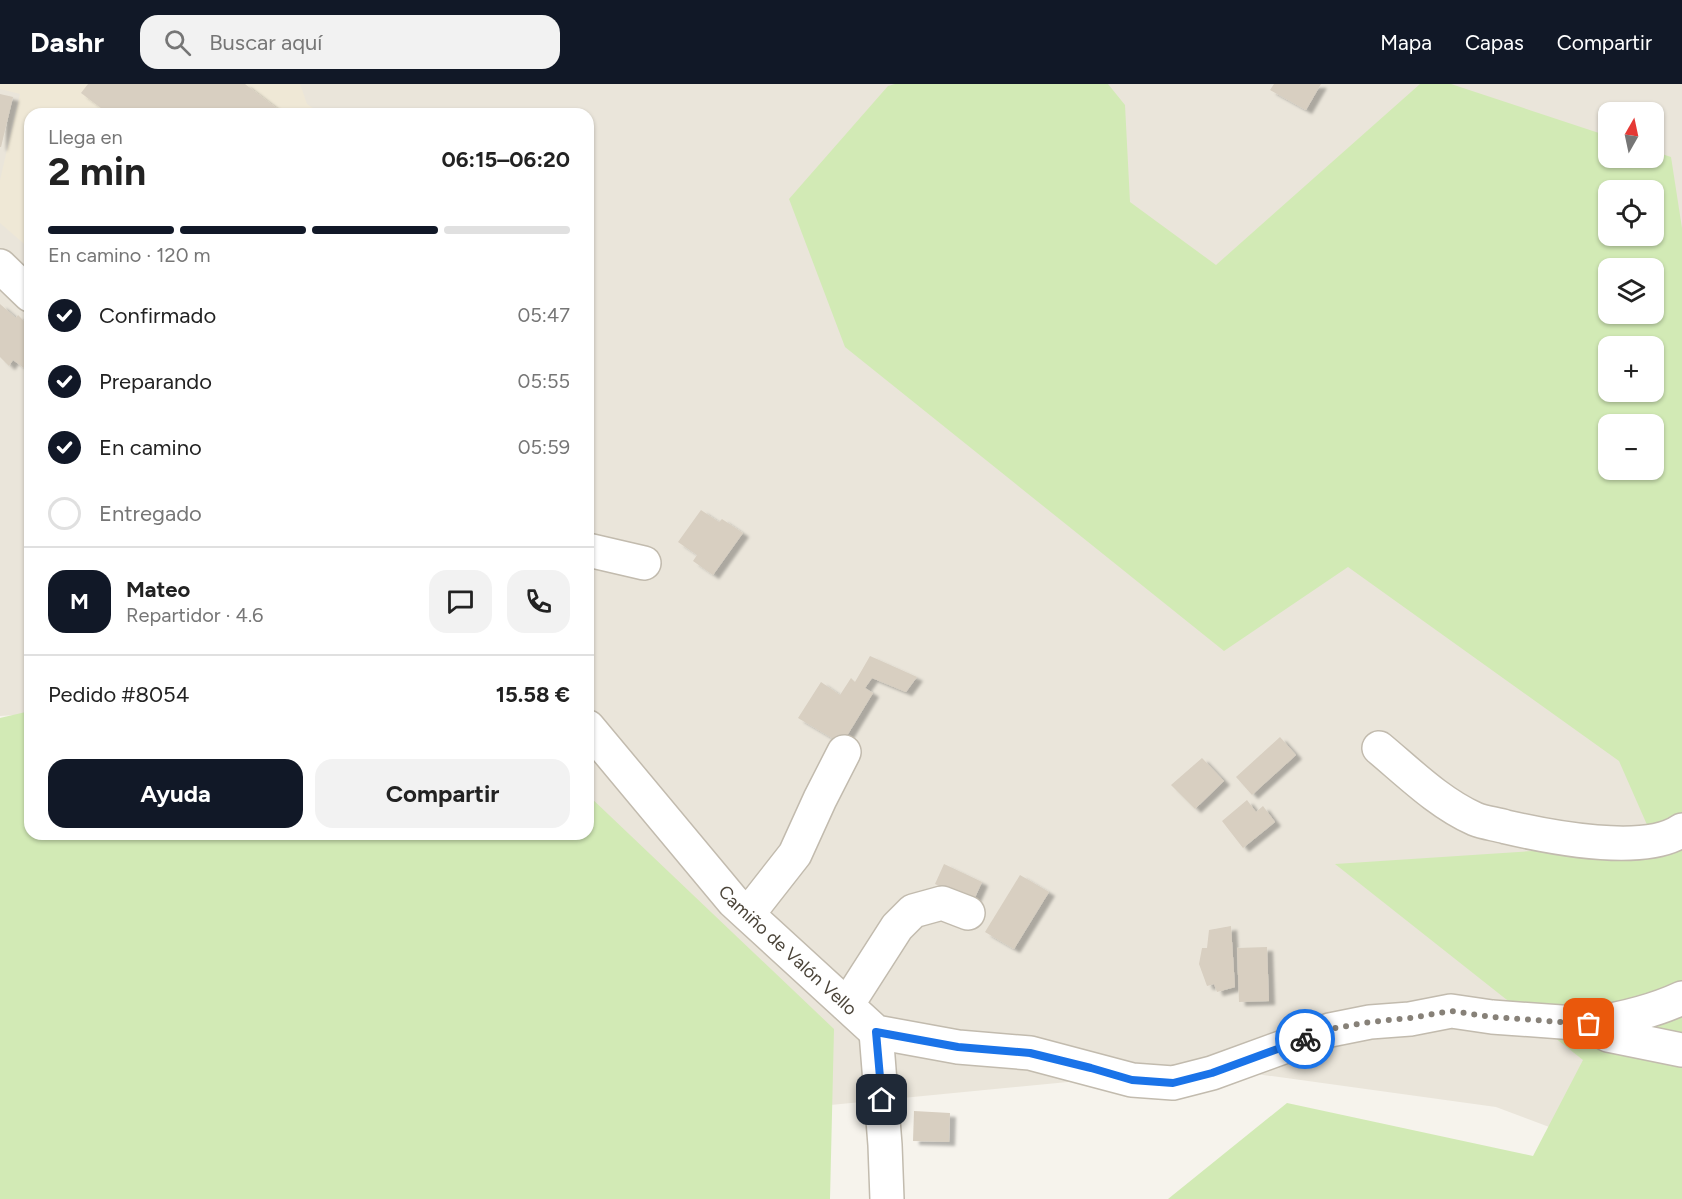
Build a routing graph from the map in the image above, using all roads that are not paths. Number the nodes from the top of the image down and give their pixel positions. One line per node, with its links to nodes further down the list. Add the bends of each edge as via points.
1 (0, 266): 2 (street)
2 (24, 289)
3 (594, 551): 4 (street)
4 (644, 563)
5 (594, 734): 10 (street, Camiño de Valón Vello)
6 (1379, 748): 8 (street, via 1447,804 1477,820 1546,836 1618,843 1648,842)
7 (844, 752): 10 (street, via 795,854)
8 (1682, 830)
9 (968, 913): 12 (street, via 942,903 913,910 897,927)
10 (748, 914): 12 (street, Camiño de Valón Vello)
11 (1682, 998): 13 (street, via 1626,1018)
12 (847, 1005): 14 (street, Camiño de Valón Vello)
13 (1589, 1024): 14 (street, via 1451,1011 1370,1022 1330,1029 1212,1073 1173,1083 1132,1080 1030,1053 958,1047); 15 (street, via 1608,1035)
14 (876, 1032): 16 (street)
15 (1682, 1050)
16 (887, 1199)

